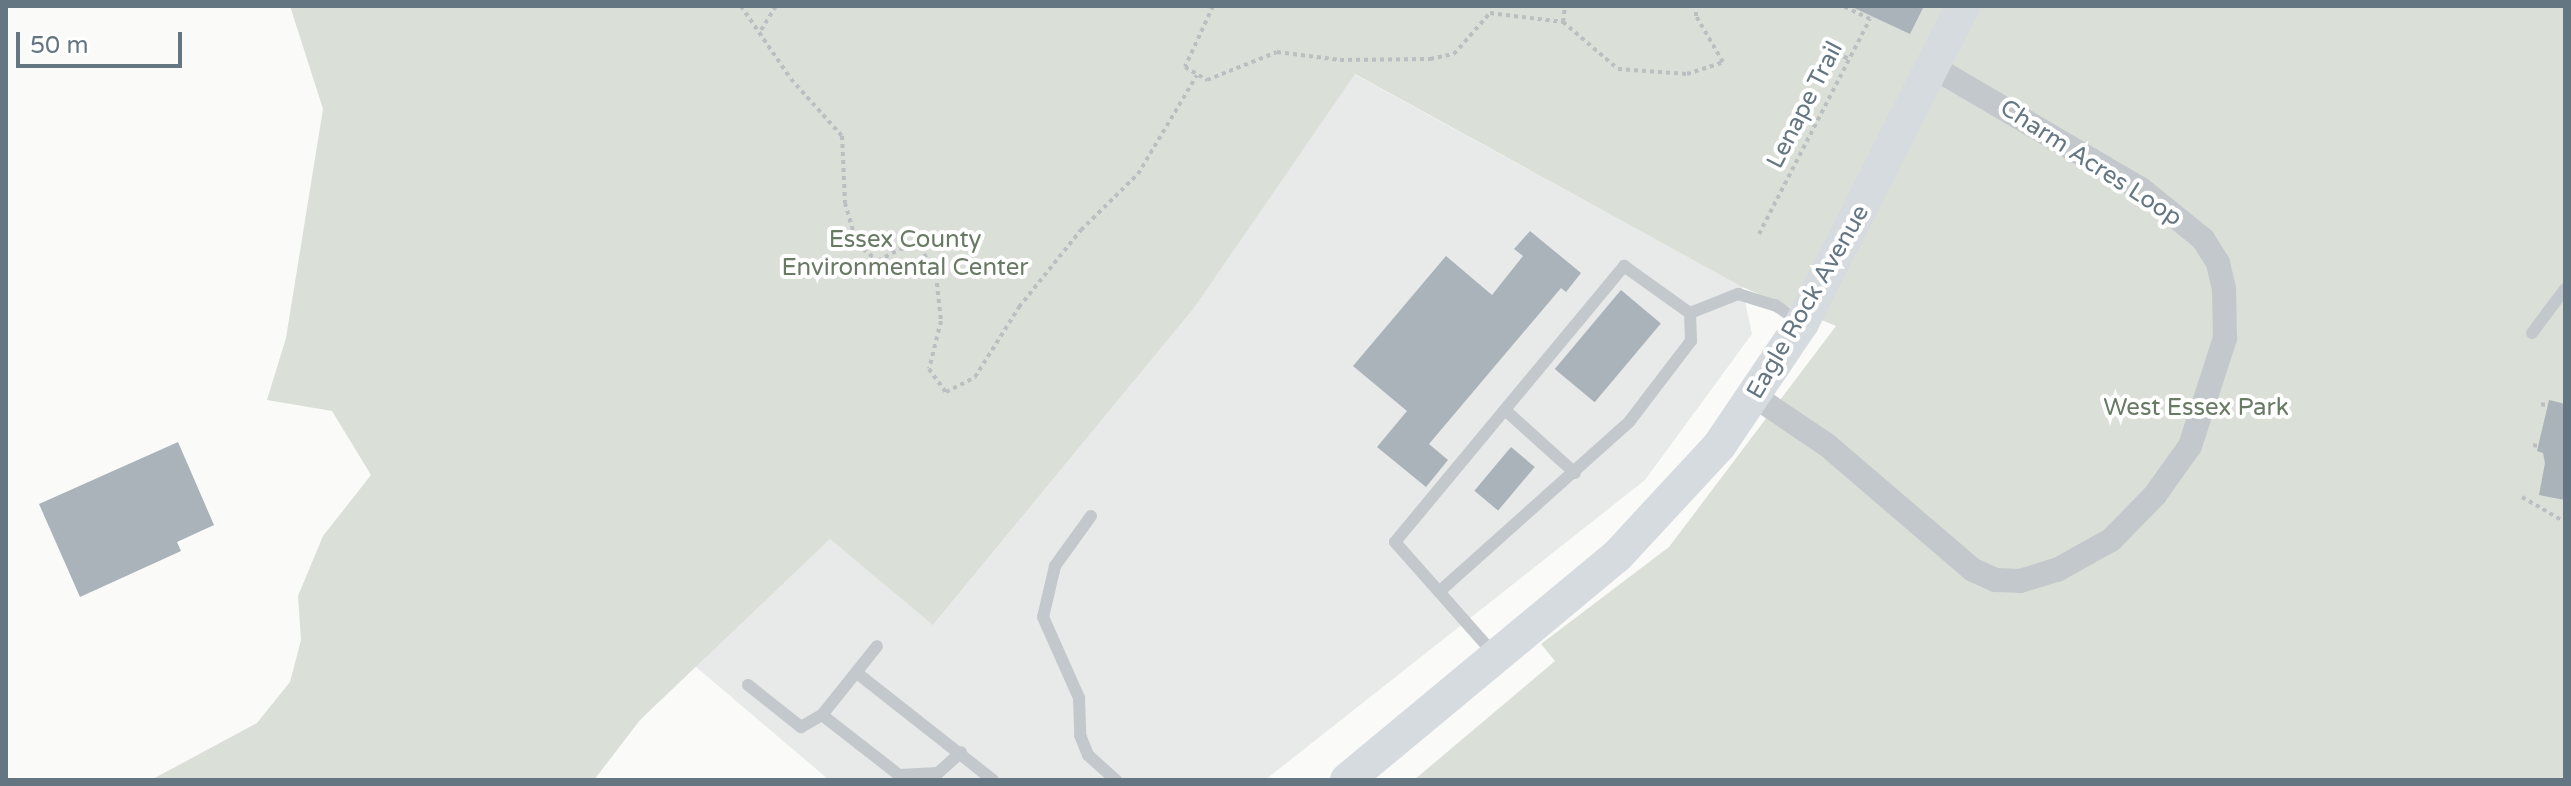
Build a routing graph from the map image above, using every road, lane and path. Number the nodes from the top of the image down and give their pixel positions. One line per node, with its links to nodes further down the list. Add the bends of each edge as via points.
1 (741, 6): 9 (path)
2 (776, 6): 9 (path)
3 (1213, 6): 13 (path, via 1185,67)
4 (1565, 6): 8 (path)
5 (1696, 6): 8 (path, via 1696,16 1723,62 1687,74 1618,69)
6 (1843, 6): 11 (path, Lenape Trail, via 1870,19)
7 (1963, 6): 12 (main road, Eagle Rock Avenue)
8 (1563, 22): 13 (path, via 1490,13 1454,54 1340,60 1277,52 1207,80)
9 (761, 30): 13 (path, via 791,79 842,136 845,203 857,244 878,261 900,249 920,247 936,275 941,321 929,369 946,392 975,377 1081,230 1138,174)
10 (1822, 46): 11 (path)
11 (1849, 59): 14 (path, Lenape Trail)
12 (1933, 67): 17 (main road, Eagle Rock Avenue); 19 (street, Charm Acres Loop, via 2141,189 2203,239 2218,263 2224,289 2225,338 2190,446 2155,495 2111,540 2057,570 2020,581 1995,580 1973,570 1827,445)
13 (1197, 75)
14 (1759, 234)
15 (2565, 289): 18 (lane)
16 (1690, 313): 17 (lane, via 1738,294 1775,305); 20 (lane, via 1624,266); 21 (lane, via 1691,341 1629,422)
17 (1802, 323): 19 (main road, Eagle Rock Avenue)
18 (2532, 333)
19 (1756, 397): 27 (main road, Eagle Rock Avenue, via 1651,523)
20 (1505, 410): 21 (lane); 25 (lane, via 1395,542)
21 (1575, 473): 25 (lane)
22 (2522, 497): 24 (path)
23 (1091, 516): 33 (lane, via 1055,566 1043,617 1079,698 1080,735 1088,755)
24 (2565, 522)
25 (1440, 591): 27 (lane)
26 (877, 646): 28 (lane)
27 (1496, 656): 34 (main road, Eagle Rock Avenue)
28 (857, 673): 30 (lane); 31 (lane)
29 (748, 685): 30 (lane, via 801,727)
30 (822, 715): 31 (lane, via 899,775 927,777)
31 (961, 752): 32 (lane)
32 (993, 780)
33 (1116, 780)
34 (1347, 780)

